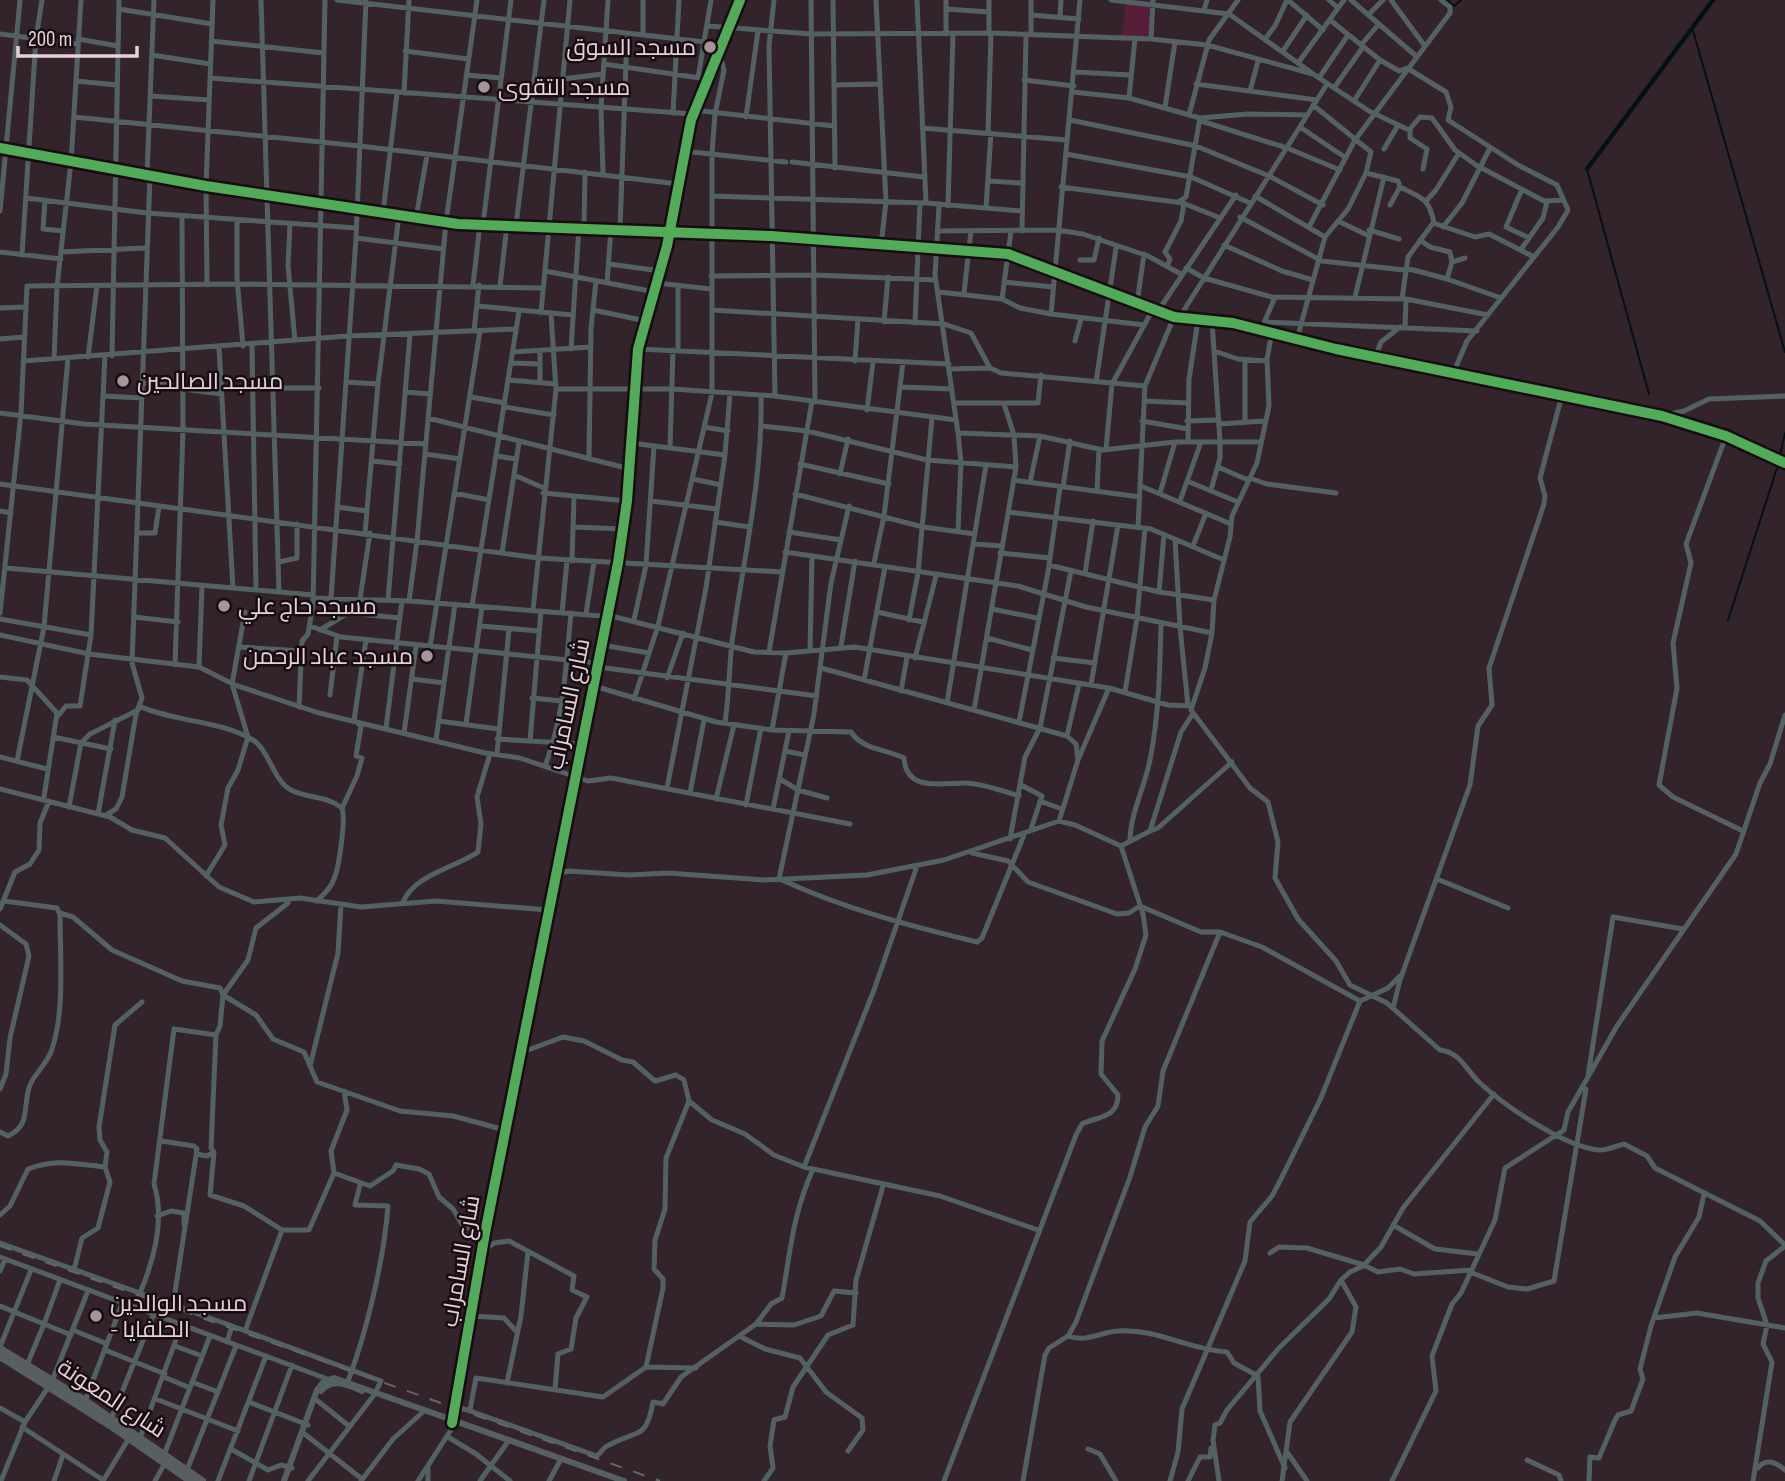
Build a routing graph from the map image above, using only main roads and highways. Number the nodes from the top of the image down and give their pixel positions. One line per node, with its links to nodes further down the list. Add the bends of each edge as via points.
1 (0, 1348): 4 (highway, شارع المعونة)
2 (0, 1356): 4 (highway, شارع المعونة)
3 (331, 1380): 5 (main road); 5 (main road, via 348,1381); 10 (main road, via 319,1386)
4 (51, 1383): 6 (highway, شارع المعونة); 6 (highway, شارع المعونة, via 85,1401)
5 (375, 1394): 7 (main road)
6 (165, 1459): 8 (highway, شارع المعونة); 9 (highway, شارع المعونة)
7 (560, 1460): 11 (main road); 12 (main road)
8 (191, 1481)
9 (202, 1481)
10 (286, 1481)
11 (614, 1481)
12 (624, 1481)

